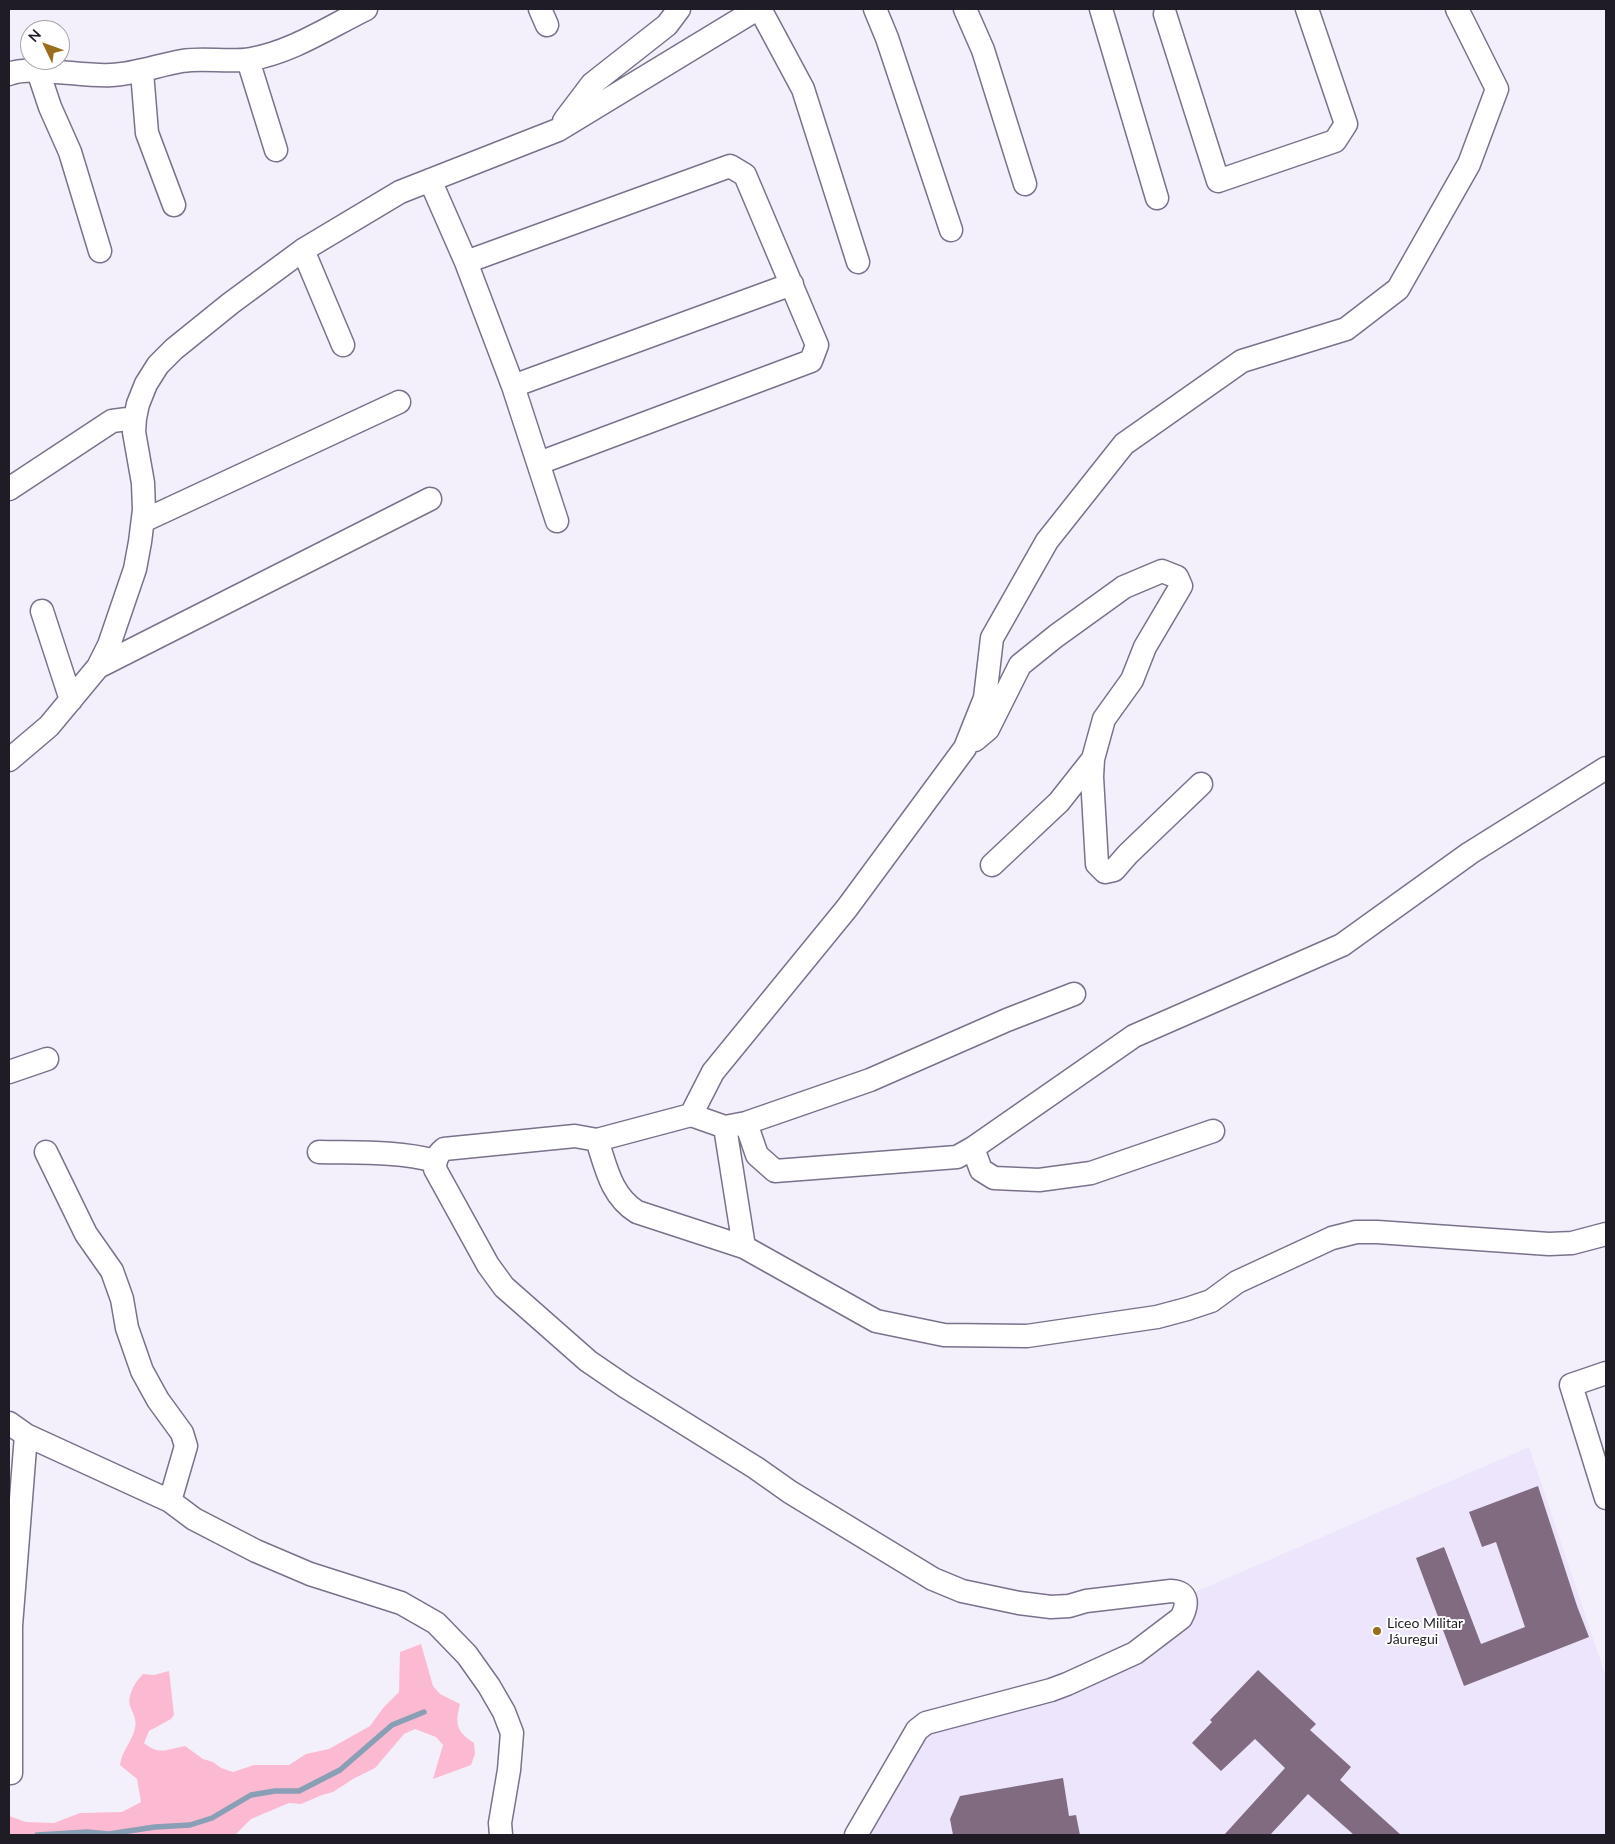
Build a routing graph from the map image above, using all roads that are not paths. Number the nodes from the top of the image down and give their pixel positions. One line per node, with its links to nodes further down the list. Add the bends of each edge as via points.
1 (366, 9): 10 (street, via 299,43 271,55)
2 (679, 9): 14 (street, via 667,25 592,84)
3 (758, 9): 14 (street); 24 (street, via 803,89)
4 (875, 9): 20 (street)
5 (966, 9): 17 (street, via 983,50)
6 (1101, 9): 18 (street)
7 (1307, 9): 9 (street, via 1346,124 1335,141 1218,181)
8 (1457, 9): 38 (street, via 1497,89 1469,164 1398,288 1346,329 1242,360 1124,444 1047,541 992,638 985,698)
9 (1164, 14)
10 (248, 60): 12 (street, via 198,59); 15 (street)
11 (38, 72): 12 (street, via 92,76); 13 (street); 22 (street, via 70,152)
12 (142, 72): 19 (street, via 147,132)
13 (9, 74)
14 (558, 130): 16 (street)
15 (276, 150)
16 (430, 180): 21 (street, via 400,192); 23 (street)
17 (1026, 184)
18 (1157, 198)
19 (174, 205)
20 (951, 230)
21 (303, 250): 26 (street); 29 (street, via 168,354 146,384)
22 (100, 251)
23 (466, 262): 25 (street, via 730,166 746,175); 27 (street)
24 (858, 262)
25 (792, 284): 27 (street); 30 (street, via 818,344 811,361)
26 (343, 345)
27 (512, 386): 30 (street)
28 (399, 402): 33 (street)
29 (135, 418): 31 (street, via 112,422); 33 (street, via 134,432 144,483)
30 (539, 463): 34 (street)
31 (9, 489)
32 (430, 499): 36 (street)
33 (143, 521): 36 (street, via 135,569 109,645)
34 (557, 521)
35 (42, 611): 37 (street)
36 (98, 667): 37 (street)
37 (71, 700): 40 (street, via 49,726)
38 (964, 748): 39 (street, via 988,729 1020,665 1124,587 1162,571 1177,577 1182,586 1145,647 1132,680 1104,719); 47 (street, via 847,908 713,1072)
39 (1093, 759): 42 (street, via 1097,864 1105,872 1114,870); 43 (street, via 1058,802)
40 (9, 760)
41 (1606, 768): 51 (street, via 1470,853 1342,945 1134,1036)
42 (1201, 784)
43 (992, 865)
44 (1074, 994): 48 (street, via 870,1080)
45 (46, 1059): 46 (street)
46 (9, 1072)
47 (691, 1115): 48 (street); 50 (street)
48 (736, 1125): 51 (street, via 757,1154 775,1171 957,1157); 56 (street)
49 (1213, 1132): 51 (street, via 1091,1174 1040,1180 994,1178 981,1170)
50 (597, 1140): 54 (street, via 575,1136 451,1148 439,1154); 56 (street, via 614,1189 627,1206)
51 (973, 1148)
52 (46, 1152): 60 (street, via 86,1234 112,1271 142,1371 182,1433 186,1446)
53 (318, 1152): 54 (street, via 385,1154)
54 (435, 1161): 64 (street, via 435,1169 488,1265 504,1287 588,1361 790,1492 933,1578 962,1591 1052,1607 1171,1592 1184,1597 1186,1610 1181,1618 1135,1653 1051,1690 926,1723 917,1730)
55 (1606, 1234): 56 (street, via 1572,1243 1549,1244 1356,1232 1332,1238 1187,1309 1157,1317 1027,1336 944,1335 876,1321)
56 (744, 1247)
57 (1606, 1374): 59 (street, via 1572,1385)
58 (18, 1429): 60 (street); 61 (street)
59 (1606, 1498)
60 (170, 1501): 63 (street, via 194,1519 256,1551 310,1574 401,1603 436,1623 468,1655 504,1712 512,1734)
61 (10, 1626): 62 (street)
62 (11, 1773)
63 (501, 1835)
64 (856, 1835)

